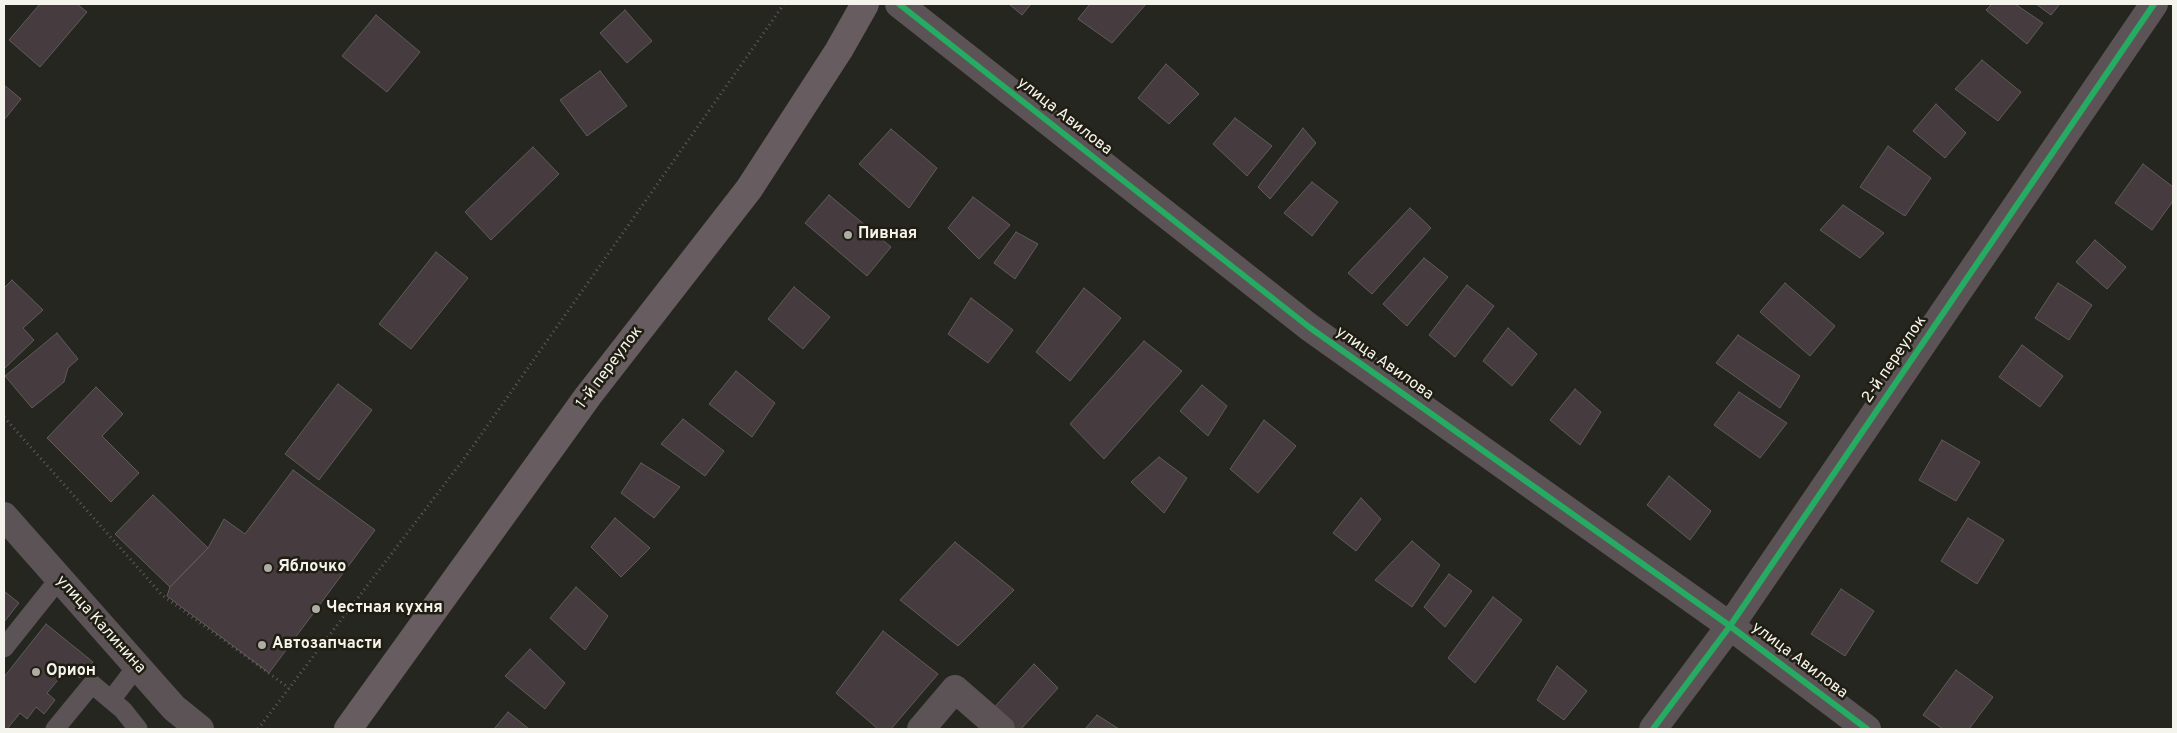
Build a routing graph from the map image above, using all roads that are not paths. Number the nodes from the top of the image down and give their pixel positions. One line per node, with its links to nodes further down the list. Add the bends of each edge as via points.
1 (865, 4): 13 (main road, 1-й переулок, via 749,189 588,396)
2 (899, 4): 6 (street, улица Авилова, via 1309,327)
3 (2154, 4): 6 (street, 2-й переулок)
4 (4, 516): 5 (street, улица Калинина)
5 (59, 579): 7 (lane); 8 (street, улица Калинина)
6 (1730, 626): 16 (street, 2-й переулок); 17 (street, улица Авилова)
7 (4, 648)
8 (137, 666): 9 (lane); 12 (street, улица Калинина, via 174,708)
9 (111, 700): 10 (lane, via 92,684); 11 (lane)
10 (55, 729)
11 (138, 729)
12 (200, 729)
13 (348, 729)
14 (921, 729): 15 (street, via 955,690)
15 (1001, 729)
16 (1653, 729)
17 (1867, 729)

